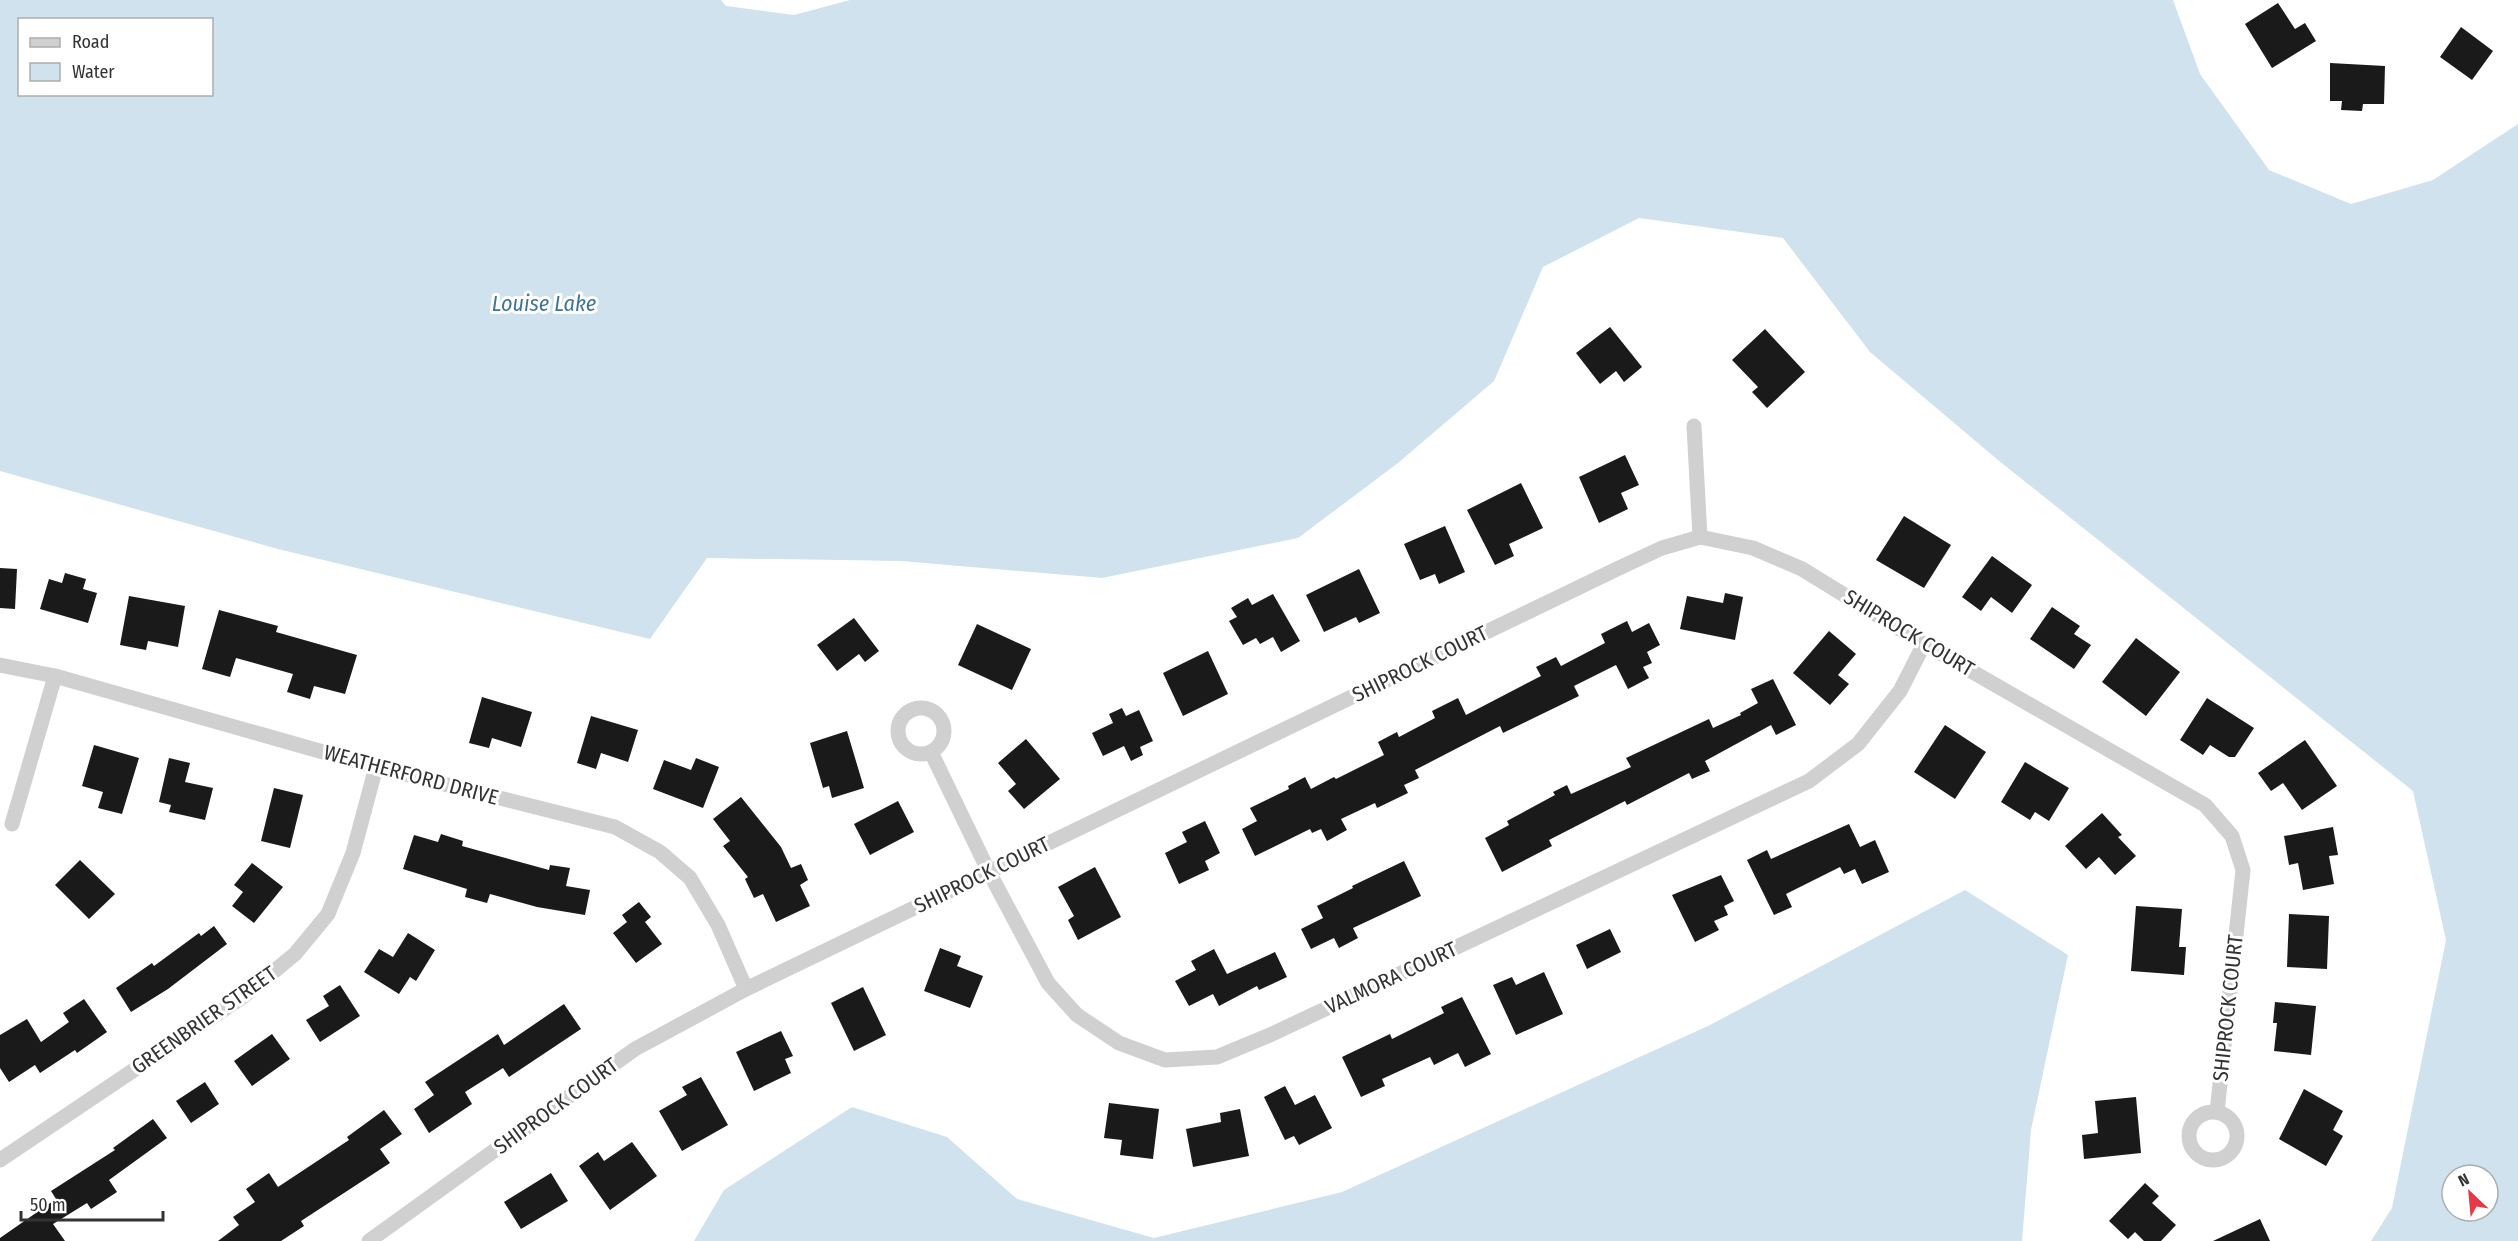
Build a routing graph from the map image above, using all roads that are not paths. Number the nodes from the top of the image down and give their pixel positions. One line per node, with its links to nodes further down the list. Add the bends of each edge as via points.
1 (1694, 426): 2 (street)
2 (1700, 537): 3 (street, SHIPROCK COURT, via 1753,548 1802,569); 9 (street, SHIPROCK COURT, via 1619,568)
3 (1924, 644): 9 (street, VALMORA COURT, via 1900,691 1858,744 1809,780 1216,1057 1166,1060 1119,1043 1077,1015 1048,983); 11 (street, SHIPROCK COURT, via 2205,805 2232,836 2243,870)
4 (0, 665): 5 (street, WEATHERFORD DRIVE)
5 (55, 676): 7 (street, WEATHERFORD DRIVE); 8 (street)
6 (931, 752): 9 (street, VALMORA COURT)
7 (376, 767): 10 (street, WEATHERFORD DRIVE, via 615,827 660,852 690,878 718,925); 12 (street, GREENBRIER STREET, via 353,853 327,914 295,954 244,996)
8 (12, 824)
9 (989, 872): 10 (street, SHIPROCK COURT)
10 (746, 988): 13 (street, SHIPROCK COURT, via 635,1049)
11 (2217, 1112)
12 (0, 1160)
13 (369, 1241)

